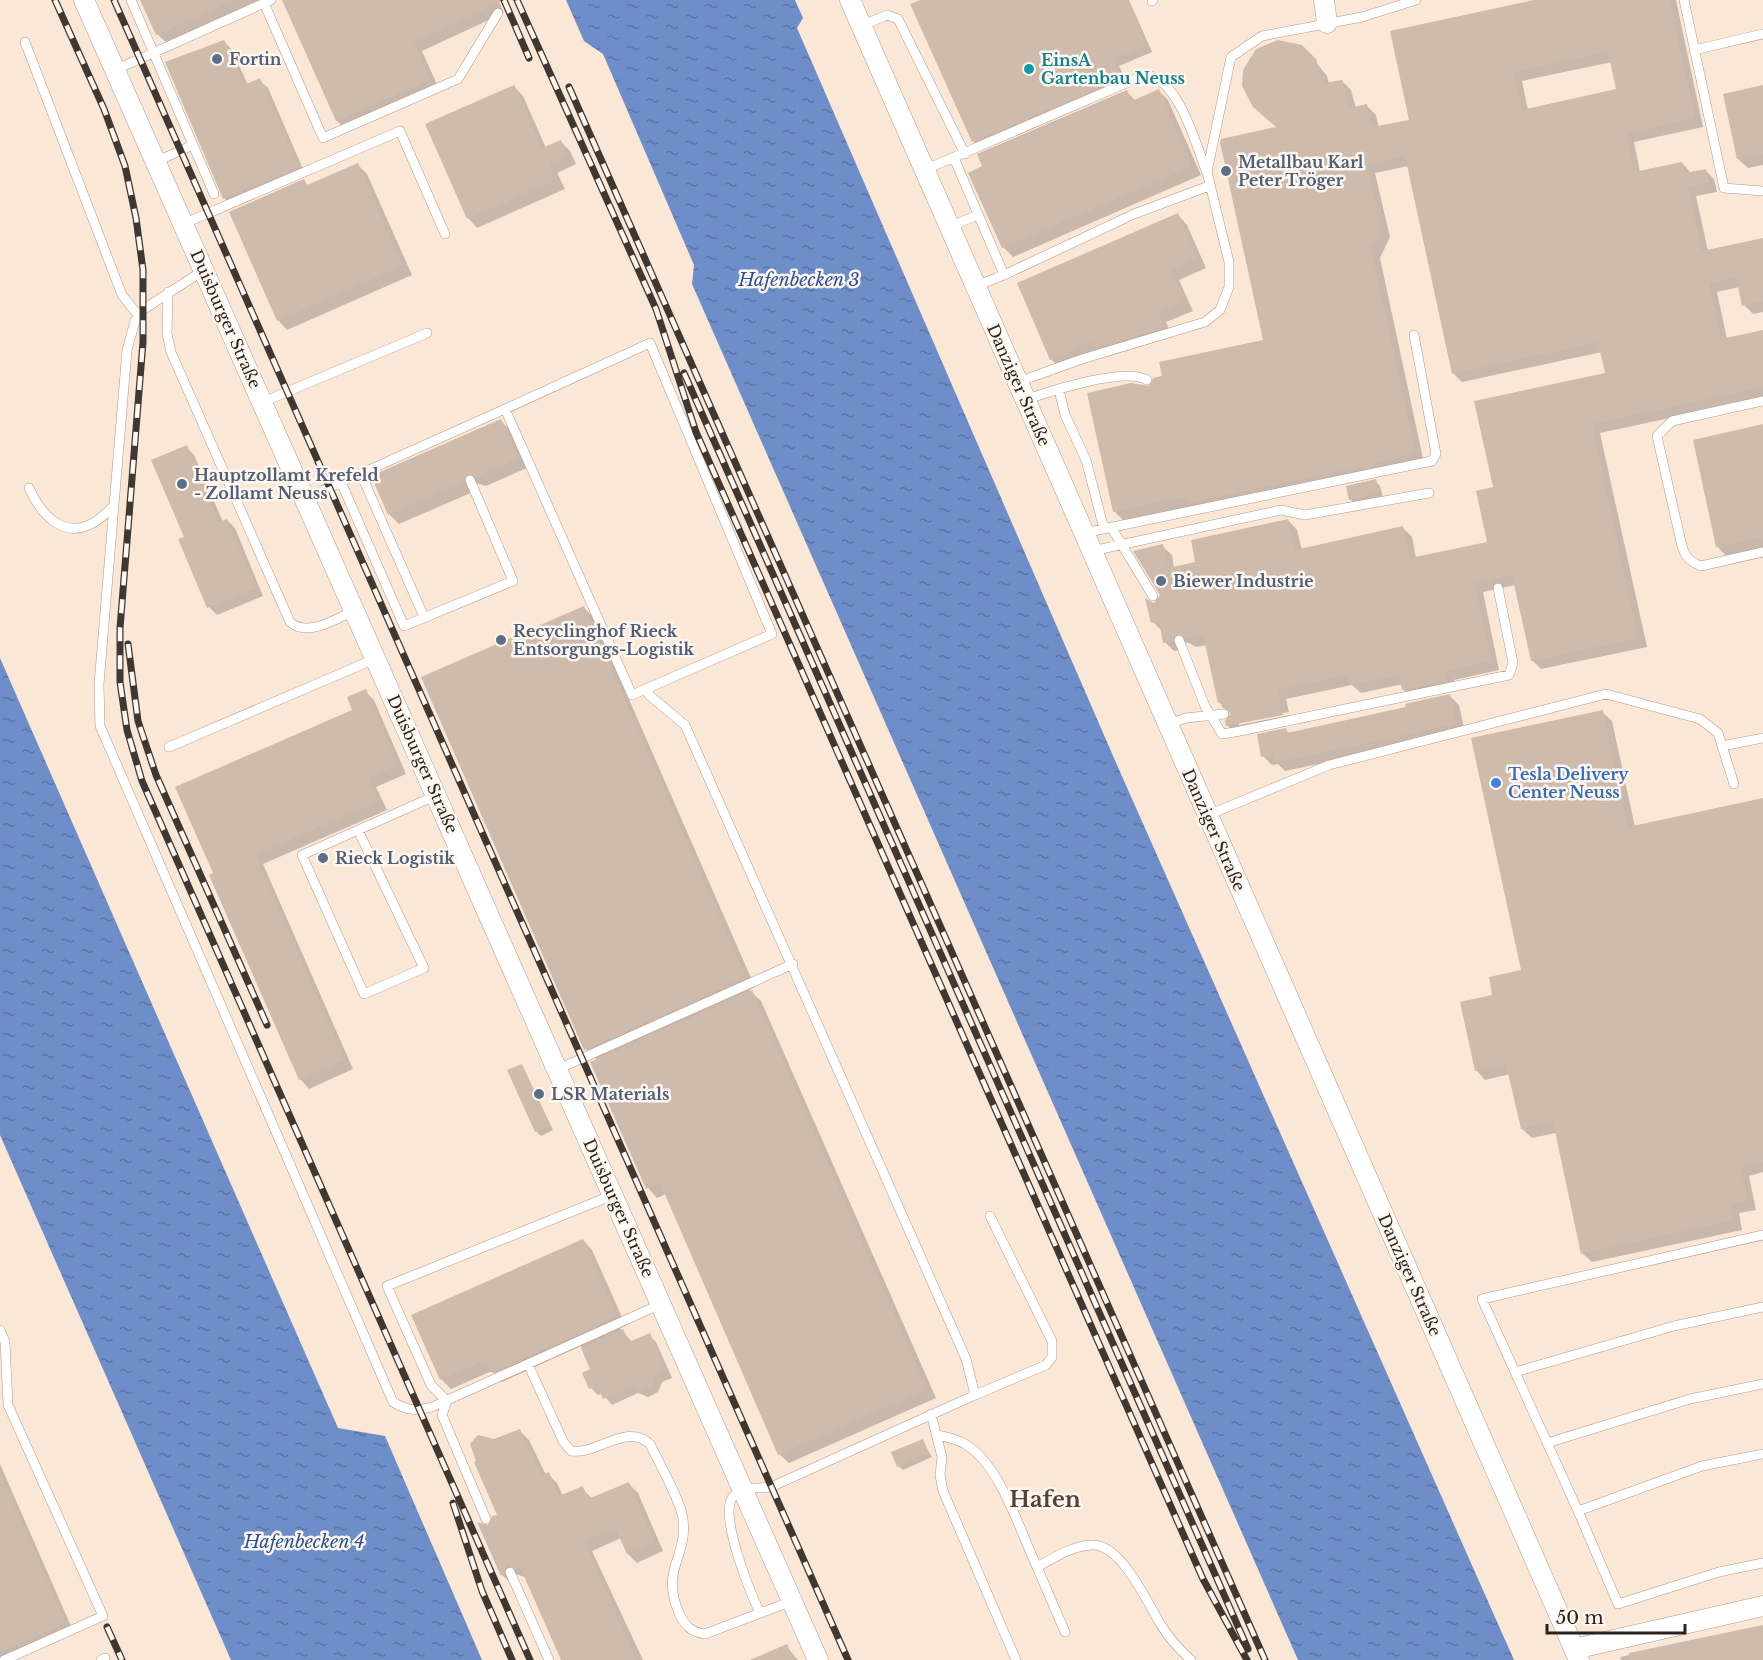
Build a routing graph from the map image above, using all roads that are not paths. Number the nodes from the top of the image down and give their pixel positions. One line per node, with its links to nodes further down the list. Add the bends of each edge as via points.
1 (84, 0): 15 (street, Duisburger Straße)
2 (131, 0): 14 (lane)
3 (849, 0): 10 (street, Danziger Straße)
4 (1324, 0): 9 (street)
5 (1416, 0): 9 (lane)
6 (1684, 0): 13 (lane)
7 (268, 2): 8 (lane, via 323,138 458,79); 14 (lane)
8 (498, 13)
9 (1327, 23): 21 (lane, via 1262,36 1231,57)
10 (861, 26): 17 (lane, via 887,15 897,19); 20 (street, Danziger Straße)
11 (1763, 34): 13 (lane)
12 (25, 42): 33 (lane, via 122,295)
13 (1694, 50): 23 (lane, via 1724,188)
14 (154, 53): 15 (lane); 16 (lane)
15 (115, 70): 19 (street, Duisburger Straße)
16 (194, 145): 19 (lane); 24 (lane)
17 (965, 154): 18 (lane); 21 (lane, via 1145,75 1155,75 1179,103)
18 (954, 158): 20 (lane); 25 (lane)
19 (155, 162): 26 (street, Duisburger Straße)
20 (924, 170): 27 (street, Danziger Straße)
21 (1207, 172): 22 (lane)
22 (1209, 186): 30 (lane, via 1134,214); 38 (lane, via 1229,262 1229,287 1220,310 1205,322 1082,359)
23 (1763, 191)
24 (214, 194)
25 (978, 215): 27 (lane); 30 (lane)
26 (183, 224): 28 (lane, via 400,131); 29 (street, Duisburger Straße)
27 (949, 226): 31 (street, Danziger Straße)
28 (446, 234)
29 (204, 270): 32 (lane); 40 (street, Duisburger Straße)
30 (1004, 275): 31 (lane)
31 (975, 286): 38 (street, Danziger Straße)
32 (168, 292): 33 (lane); 56 (lane, via 167,334 171,352 290,622 295,627 313,628)
33 (138, 315): 48 (lane, via 127,350)
34 (427, 333): 40 (lane)
35 (1414, 335): 49 (lane, via 1436,454 1432,461)
36 (1147, 380): 37 (lane, via 1122,375)
37 (1059, 390): 38 (lane); 49 (lane)
38 (1021, 391): 50 (street, Danziger Straße)
39 (1763, 401): 53 (lane, via 1672,421 1657,436 1682,548 1691,562 1701,566)
40 (263, 402): 47 (street, Duisburger Straße)
41 (505, 409): 42 (lane); 60 (lane, via 632,695); 60 (lane, via 650,343 772,634)
42 (361, 474): 44 (lane); 57 (lane)
43 (470, 480): 57 (lane, via 513,581)
44 (341, 482): 47 (lane); 57 (lane, via 404,626)
45 (29, 488): 48 (lane, via 47,519 62,526 92,524)
46 (1429, 494): 51 (lane, via 1305,515 1281,510)
47 (306, 498): 56 (street, Duisburger Straße)
48 (114, 506): 83 (lane, via 99,684 98,713 105,742 393,1402 405,1410 420,1410)
49 (1108, 528): 50 (lane); 51 (lane)
50 (1084, 533): 52 (street, Danziger Straße)
51 (1121, 544): 52 (lane); 55 (lane)
52 (1092, 551): 63 (street, Danziger Straße)
53 (1763, 552)
54 (1498, 588): 62 (lane, via 1513,663 1509,675 1222,734)
55 (1153, 596)
56 (356, 610): 59 (street, Duisburger Straße)
57 (424, 617)
58 (1179, 640): 62 (lane)
59 (377, 658): 66 (lane); 68 (street, Duisburger Straße)
60 (648, 689): 71 (lane, via 649,695 685,725)
61 (1224, 714): 62 (lane)
62 (1211, 717): 63 (lane, via 1186,718)
63 (1168, 724): 69 (street, Danziger Straße)
64 (1763, 738): 65 (lane)
65 (1722, 746): 67 (lane); 69 (lane, via 1718,733 1700,719 1606,693 1329,765)
66 (169, 747)
67 (1734, 784)
68 (437, 795): 70 (lane); 72 (street, Duisburger Straße)
69 (1208, 815): 98 (street, Danziger Straße)
70 (358, 830): 70 (lane, via 302,855 364,994 424,968)
71 (793, 964): 72 (lane); 82 (lane, via 966,1359)
72 (558, 1069): 73 (street, Duisburger Straße)
73 (613, 1194): 76 (street, Duisburger Straße); 83 (lane, via 387,1286 430,1385)
74 (990, 1216): 82 (lane, via 1052,1341 1052,1357 1046,1365)
75 (1763, 1236): 80 (lane, via 1482,1299)
76 (661, 1304): 79 (lane); 88 (street, Duisburger Straße)
77 (1763, 1307): 80 (lane, via 1674,1326)
78 (0, 1330): 99 (lane, via 5,1342 8,1405 103,1616)
79 (528, 1364): 83 (lane); 96 (lane, via 563,1441 571,1450 583,1452 628,1435 643,1437 650,1443 683,1517 684,1536 671,1579 672,1596 683,1623 693,1633 705,1634)
80 (1515, 1372): 86 (lane)
81 (1763, 1384): 86 (lane, via 1690,1399)
82 (975, 1395): 84 (lane)
83 (447, 1401): 90 (lane, via 442,1415)
84 (931, 1414): 85 (lane); 88 (lane, via 771,1487)
85 (938, 1435): 92 (lane, via 963,1443 993,1471); 102 (lane, via 943,1491)
86 (1547, 1443): 89 (lane)
87 (1763, 1454): 89 (lane, via 1701,1466)
88 (743, 1491): 94 (street, Duisburger Straße); 96 (lane, via 733,1496 730,1521 747,1584)
89 (1578, 1511): 91 (lane, via 1618,1604 1719,1572)
90 (486, 1519)
91 (1763, 1563)
92 (1037, 1568): 97 (lane); 103 (lane, via 1070,1550 1094,1544 1105,1549 1118,1557 1162,1627)
93 (510, 1572): 100 (lane)
94 (792, 1600): 96 (lane); 101 (street, Duisburger Straße)
95 (1763, 1606): 98 (street)
96 (760, 1613)
97 (1065, 1632)
98 (1576, 1655)
99 (4, 1660)
100 (549, 1660)
101 (818, 1660)
102 (1016, 1660)
103 (1191, 1660)

